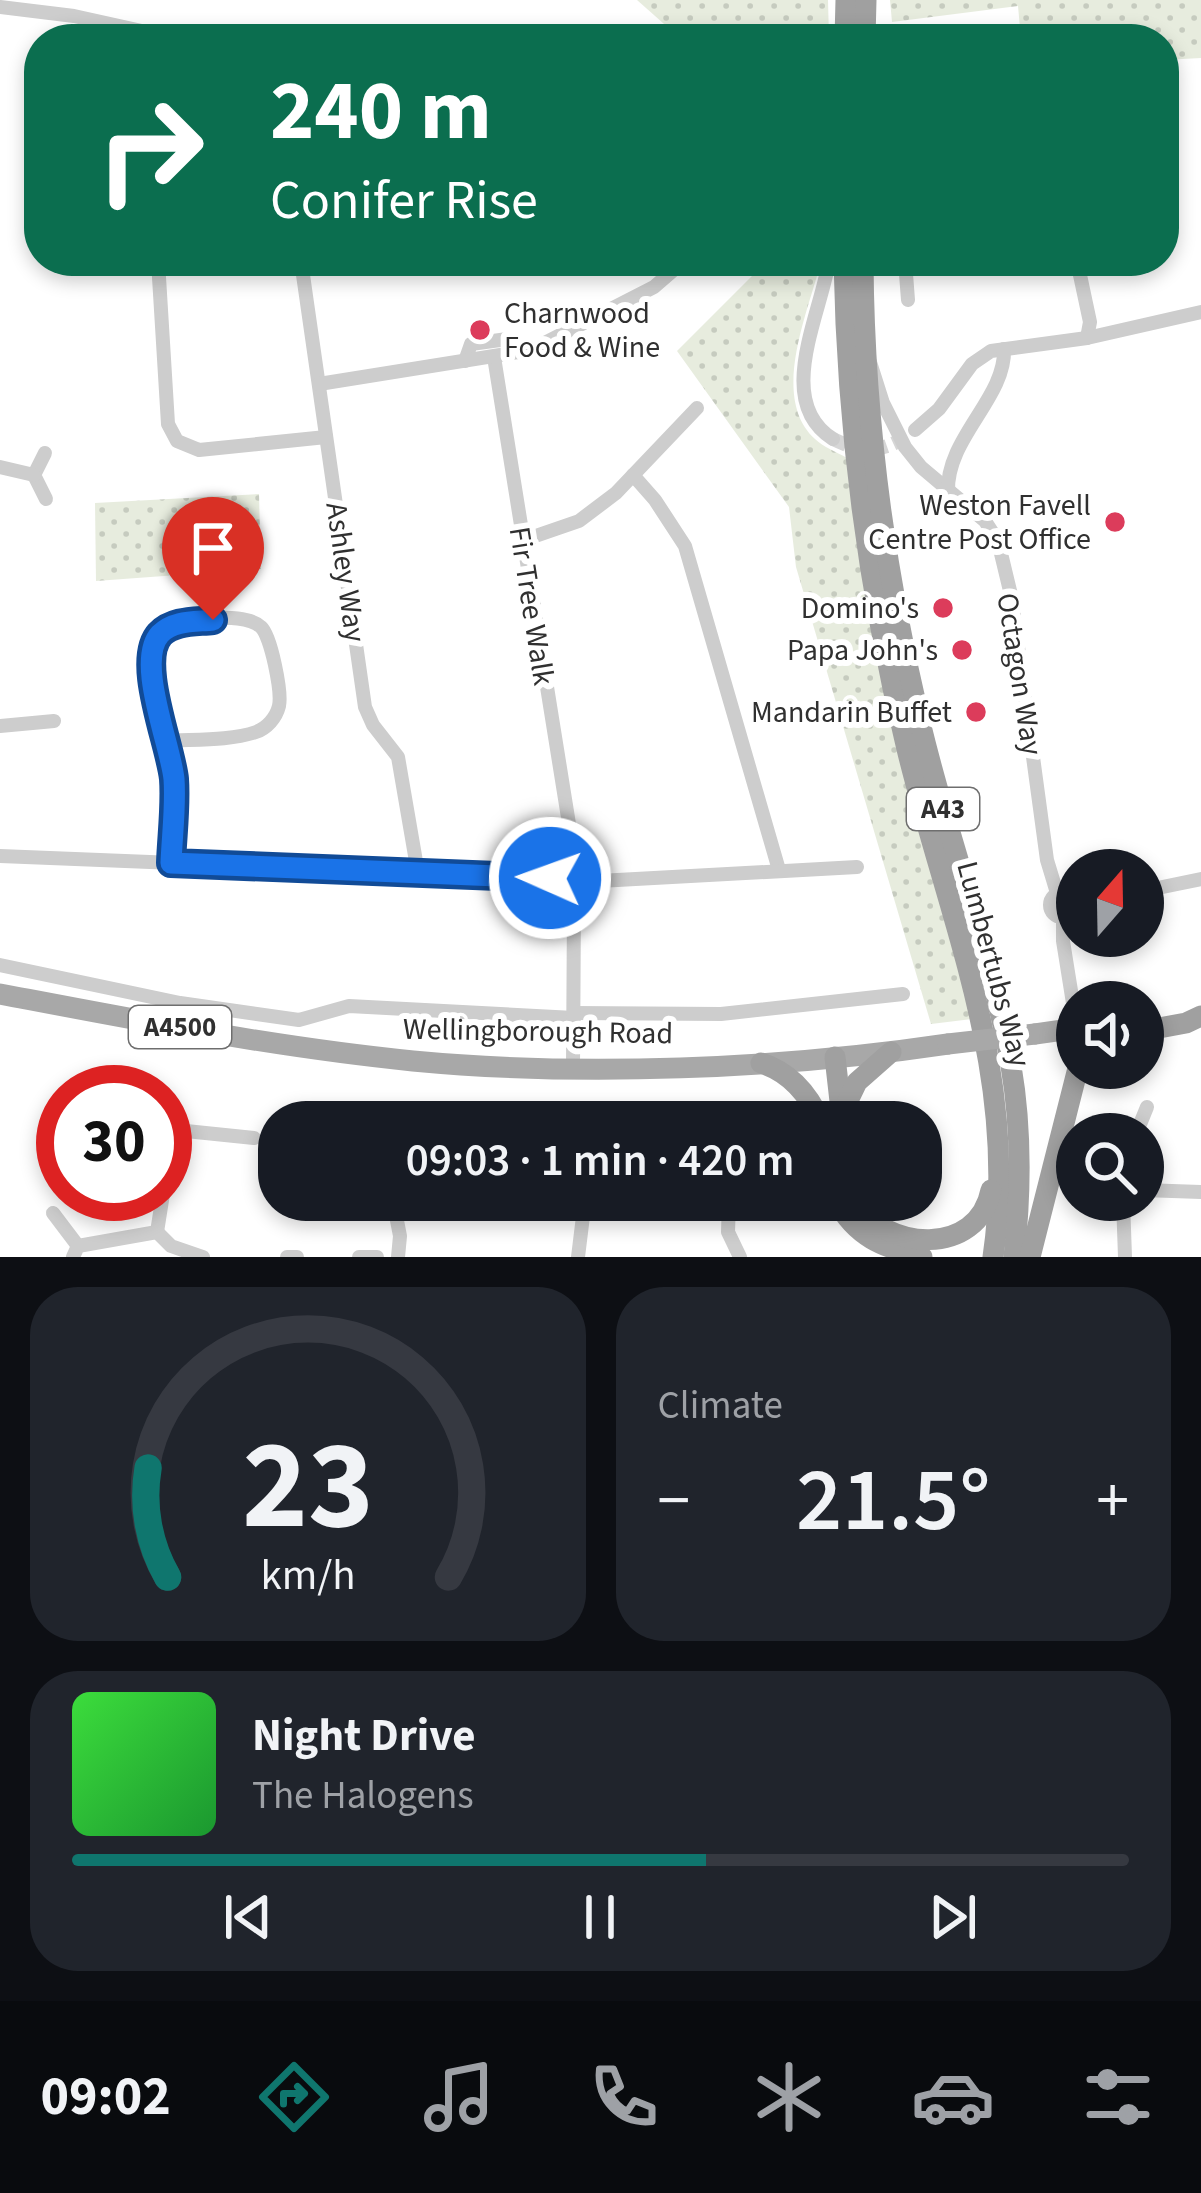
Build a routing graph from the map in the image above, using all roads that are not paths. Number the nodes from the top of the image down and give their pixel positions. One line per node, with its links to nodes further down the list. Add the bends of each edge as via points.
1 (0, 7): 2 (street)
2 (104, 24)
3 (159, 276): 22 (street, via 168,424 177,441 199,450)
4 (303, 276): 19 (street, Ashley Way)
5 (666, 276): 15 (street)
6 (826, 276): 23 (street, via 800,384 808,416)
7 (845, 276): 61 (highway, Lumbertubs Way / A43, via 853,424 884,644)
8 (864, 276): 17 (highway, Lumbertubs Way / A43)
9 (906, 276): 11 (street)
10 (1080, 276): 13 (street)
11 (908, 300)
12 (1201, 313): 13 (street)
13 (1087, 338): 14 (street)
14 (1004, 349): 21 (street, via 973,364); 25 (street, via 998,376)
15 (523, 352): 16 (street); 18 (street, via 515,338 471,344)
16 (494, 357): 18 (street); 32 (street, Fir Tree Walk)
17 (868, 358): 27 (street, Octagon Way, via 896,434); 91 (highway, Lumbertubs Way / A43, via 885,528 920,719 1011,1063 1020,1176)
18 (465, 361): 19 (street)
19 (320, 384): 22 (street, Ashley Way)
20 (697, 408): 29 (street)
21 (915, 430)
22 (326, 437): 41 (street, Ashley Way, via 365,707 398,757)
23 (832, 439)
24 (45, 453): 28 (street)
25 (951, 461): 27 (street); 30 (street)
26 (0, 467): 28 (street)
27 (921, 467): 30 (street, Octagon Way)
28 (34, 475): 31 (street)
29 (633, 475): 32 (street, via 579,521); 40 (street, via 685,546)
30 (948, 492): 46 (street, Octagon Way, via 985,521 1006,566)
31 (46, 499)
32 (521, 541): 36 (street, Fir Tree Walk)
33 (54, 721): 34 (street)
34 (0, 726)
35 (164, 741): 35 (street, via 152,655 161,632 245,618 261,627 280,701 273,721 255,732); 38 (street, via 174,777)
36 (574, 855): 42 (street, via 556,863); 44 (street, via 595,866)
37 (0, 856): 38 (street)
38 (171, 863): 41 (street)
39 (857, 867): 40 (street)
40 (779, 870): 44 (street)
41 (418, 873): 42 (street)
42 (550, 878): 47 (street, via 559,897)
43 (1201, 879): 45 (street)
44 (598, 881): 47 (street, via 593,894)
45 (1164, 887)
46 (1056, 890)
47 (574, 903): 52 (street)
48 (0, 965): 52 (street, via 299,1020 349,1006)
49 (0, 994): 59 (main road, Wellingborough Road / A4500, via 319,1050)
50 (903, 994): 52 (street, via 721,1014)
51 (1201, 1015): 53 (main road); 54 (highway)
52 (574, 1016): 59 (street)
53 (1164, 1019)
54 (1164, 1027)
55 (1056, 1031): 56 (main road, Wellingborough Road / A4500, bridge)
56 (891, 1052): 57 (main road, Wellingborough Road / A4500); 64 (highway)
57 (829, 1058): 58 (main road, Wellingborough Road / A4500); 63 (highway)
58 (761, 1063): 59 (main road, Wellingborough Road / A4500); 62 (highway)
59 (573, 1067)
60 (1074, 1089): 92 (highway)
61 (996, 1094): 77 (highway, via 991,1193 970,1232 941,1240 899,1235); 90 (highway, Lumbertubs Way / A43)
62 (811, 1101)
63 (832, 1101)
64 (844, 1101)
65 (1147, 1106): 66 (street)
66 (1144, 1113)
67 (192, 1130): 68 (street, via 220,1127)
68 (254, 1138)
69 (1164, 1191): 70 (street)
70 (1201, 1192)
71 (56, 1221): 80 (street)
72 (159, 1221): 79 (street)
73 (397, 1221): 86 (street)
74 (582, 1221): 87 (street)
75 (728, 1221): 88 (street)
76 (847, 1221): 89 (highway, via 866,1239)
77 (873, 1221)
78 (1124, 1221): 93 (street)
79 (157, 1232): 80 (street, via 102,1239); 81 (street)
80 (75, 1252)
81 (203, 1257)
82 (287, 1257): 83 (street)
83 (297, 1257)
84 (359, 1257): 85 (street)
85 (376, 1257)
86 (398, 1257)
87 (578, 1257)
88 (740, 1257)
89 (922, 1257)
90 (993, 1257)
91 (1014, 1257)
92 (1030, 1257)
93 (1125, 1257)

